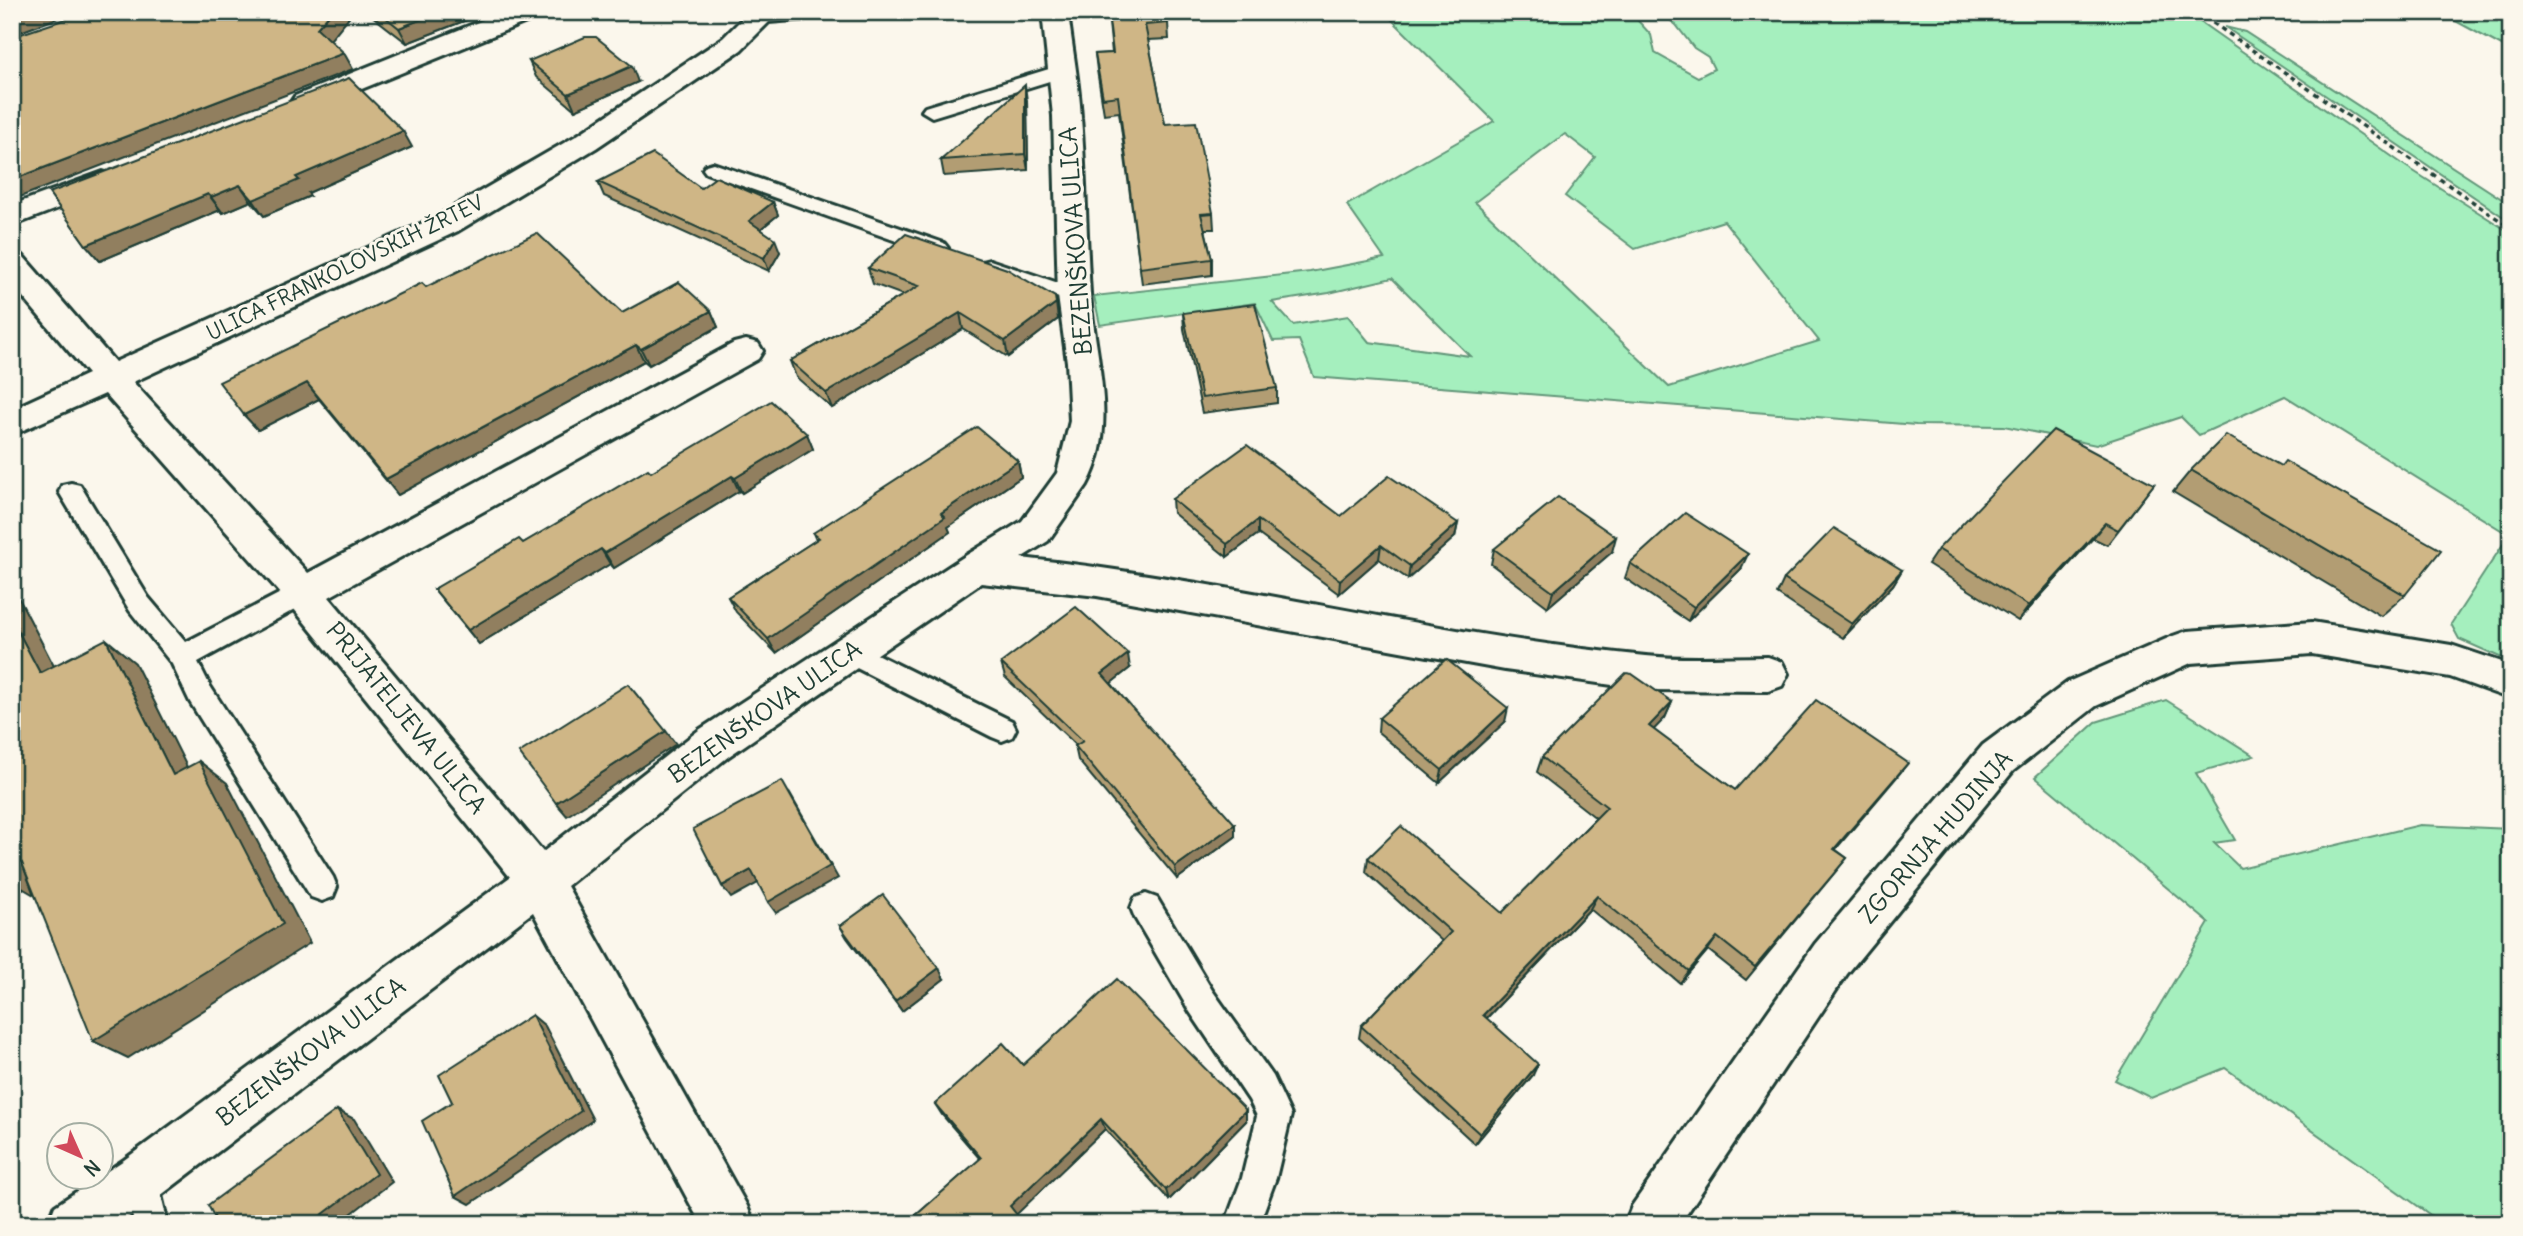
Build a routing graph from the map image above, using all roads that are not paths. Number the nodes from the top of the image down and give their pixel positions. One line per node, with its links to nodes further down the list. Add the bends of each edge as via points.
1 (527, 12): 6 (street)
2 (810, 12): 4 (street)
3 (1055, 12): 5 (street, BEZENŠKOVA ULICA)
4 (764, 13): 14 (street, ULICA FRANKOLOVSKIH ŽRTEV, via 732,44 586,142 447,223)
5 (1062, 71): 7 (lane); 12 (street, BEZENŠKOVA ULICA)
6 (286, 110)
7 (932, 111)
8 (713, 169): 12 (lane)
9 (124, 173): 10 (street)
10 (12, 216)
11 (12, 263): 14 (street, PRIJATELJEVA ULICA)
12 (1074, 296): 17 (street, BEZENŠKOVA ULICA, via 1087,421 1074,476 1035,530)
13 (746, 351): 18 (street)
14 (110, 378): 15 (street, ULICA FRANKOLOVSKIH ŽRTEV); 18 (street, PRIJATELJEVA ULICA)
15 (12, 423)
16 (71, 492): 20 (lane, via 139,604)
17 (975, 568): 19 (street, BEZENŠKOVA ULICA); 21 (street, via 1097,581 1505,654 1648,673)
18 (303, 593): 20 (lane); 24 (street, PRIJATELJEVA ULICA)
19 (850, 652): 23 (lane); 24 (street, BEZENŠKOVA ULICA, via 714,743)
20 (182, 657): 25 (lane, via 200,694)
21 (1768, 674)
22 (2511, 682): 32 (street, ZGORNJA HUDINJA, via 2451,661 2312,638 2187,647 2082,694 1998,758 1831,959)
23 (1002, 729)
24 (540, 881): 27 (street, BEZENŠKOVA ULICA); 30 (street, PRIJATELJEVA ULICA)
25 (322, 887)
26 (1146, 908): 31 (lane, via 1274,1115)
27 (142, 1178): 28 (street, BEZENŠKOVA ULICA); 29 (lane)
28 (73, 1224)
29 (151, 1224)
30 (729, 1224)
31 (1242, 1224)
32 (1650, 1224)

